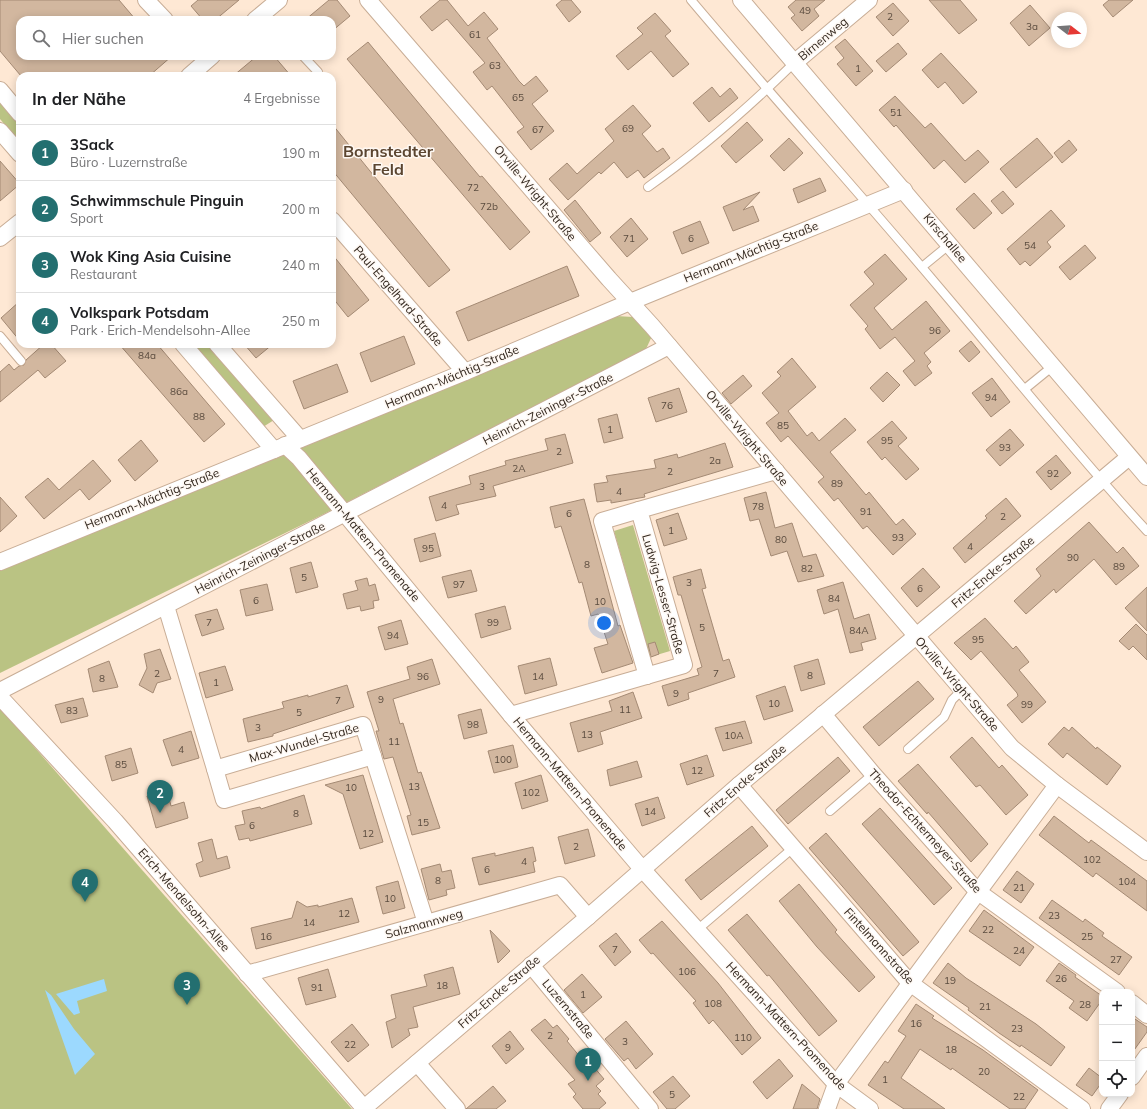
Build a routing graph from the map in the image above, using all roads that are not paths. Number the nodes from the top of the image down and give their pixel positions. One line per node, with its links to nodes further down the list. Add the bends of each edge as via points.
1 (146, 0): 7 (street)
2 (279, 0): 8 (street)
3 (368, 0): 27 (street, Orville-Wright-Straße)
4 (691, 0): 15 (lane)
5 (741, 0): 11 (street, Kirschallee)
6 (869, 0): 11 (street, Birnenweg)
7 (161, 16)
8 (265, 16)
9 (307, 60): 13 (lane)
10 (205, 63): 12 (street)
11 (794, 63): 15 (lane); 20 (street, Kirschallee)
12 (194, 72)
13 (318, 72)
14 (0, 90): 16 (street)
15 (767, 90): 19 (lane); 21 (lane)
16 (16, 109)
17 (0, 131): 18 (street)
18 (16, 149)
19 (648, 187)
20 (904, 190): 21 (street, Hermann-Mächtig-Straße); 25 (street, Kirschallee)
21 (869, 204): 26 (lane); 27 (street, Hermann-Mächtig-Straße)
22 (16, 225): 24 (street)
23 (336, 225): 34 (street, Paul-Engelhard-Straße)
24 (0, 238)
25 (950, 244): 26 (lane); 33 (street, Kirschallee)
26 (922, 267): 35 (lane)
27 (630, 302): 29 (street, Orville-Wright-Straße); 34 (street, Hermann-Mächtig-Straße)
28 (0, 336): 32 (lane)
29 (669, 346): 39 (street, Orville-Wright-Straße); 43 (street, Heinrich-Zeininger-Straße)
30 (188, 348): 37 (street, Hermann-Mattern-Promenade)
31 (220, 348): 36 (street)
32 (21, 361)
33 (1053, 366): 35 (lane); 38 (street, Kirschallee)
34 (465, 372): 36 (street, Hermann-Mächtig-Straße)
35 (1026, 388): 41 (lane)
36 (300, 439): 37 (street, Hermann-Mächtig-Straße)
37 (280, 448): 43 (street, Hermann-Mattern-Promenade, via 299,458); 45 (street, Hermann-Mächtig-Straße)
38 (1130, 457): 40 (street, Kirschallee); 41 (street, Fritz-Encke-Straße)
39 (776, 471): 42 (street); 47 (street, Orville-Wright-Straße)
40 (1147, 477)
41 (1101, 481): 44 (lane); 47 (street, Fritz-Encke-Straße)
42 (639, 510): 48 (street, Ludwig-Lesser-Straße, via 684,665); 48 (street, via 602,520)
43 (345, 514): 46 (street, Heinrich-Zeininger-Straße); 53 (street, Hermann-Mattern-Promenade)
44 (1147, 531)
45 (0, 562)
46 (166, 606): 50 (street, Heinrich-Zeininger-Straße); 56 (street)
47 (916, 637): 49 (street, Orville-Wright-Straße); 52 (street, Fritz-Encke-Straße)
48 (647, 676): 53 (street, Ludwig-Lesser-Straße)
49 (962, 690): 54 (lane, via 952,700 944,718); 59 (street, Orville-Wright-Straße, via 1012,748)
50 (0, 691)
51 (0, 697): 69 (street, Erich-Mendelsohn-Allee, via 115,821)
52 (823, 714): 57 (street, Theodor-Echtermeyer-Straße); 58 (street, Fritz-Encke-Straße)
53 (511, 715): 63 (street, Hermann-Mattern-Promenade)
54 (908, 749)
55 (373, 756): 56 (street, Max-Wundel-Straße, via 363,725); 56 (street, via 224,800); 66 (street, Max-Wundel-Straße)
56 (215, 769)
57 (873, 774): 60 (lane); 64 (street, Theodor-Echtermeyer-Straße)
58 (739, 785): 61 (street, Fintelmannstraße); 63 (street, Fritz-Encke-Straße)
59 (1057, 785): 62 (street, Orville-Wright-Straße); 64 (street)
60 (830, 811)
61 (793, 848): 67 (lane); 70 (street, Fintelmannstraße)
62 (1147, 852)
63 (643, 870): 65 (street, Fritz-Encke-Straße); 67 (street, Hermann-Mattern-Promenade)
64 (977, 891): 70 (street); 71 (street, Theodor-Echtermeyer-Straße)
65 (588, 917): 66 (street, Salzmannweg, via 560,885); 68 (street, Fritz-Encke-Straße)
66 (426, 923): 69 (street, Salzmannweg)
67 (698, 930): 77 (street, Hermann-Mattern-Promenade)
68 (531, 965): 75 (street, Fritz-Encke-Straße); 81 (street, Luzernstraße)
69 (247, 974): 79 (street, Erich-Mendelsohn-Allee)
70 (910, 983): 77 (street); 84 (street, Fintelmannstraße)
71 (1113, 989)
72 (1135, 1005): 73 (street)
73 (1147, 1014)
74 (1147, 1056): 76 (street)
75 (417, 1063): 79 (street, Fritz-Encke-Straße); 80 (street)
76 (1135, 1073)
77 (836, 1084): 82 (street); 83 (street, Hermann-Mattern-Promenade)
78 (1118, 1097): 85 (street)
79 (364, 1108)
80 (457, 1109)
81 (650, 1109)
82 (826, 1109)
83 (870, 1109)
84 (1082, 1109)
85 (1109, 1109)

